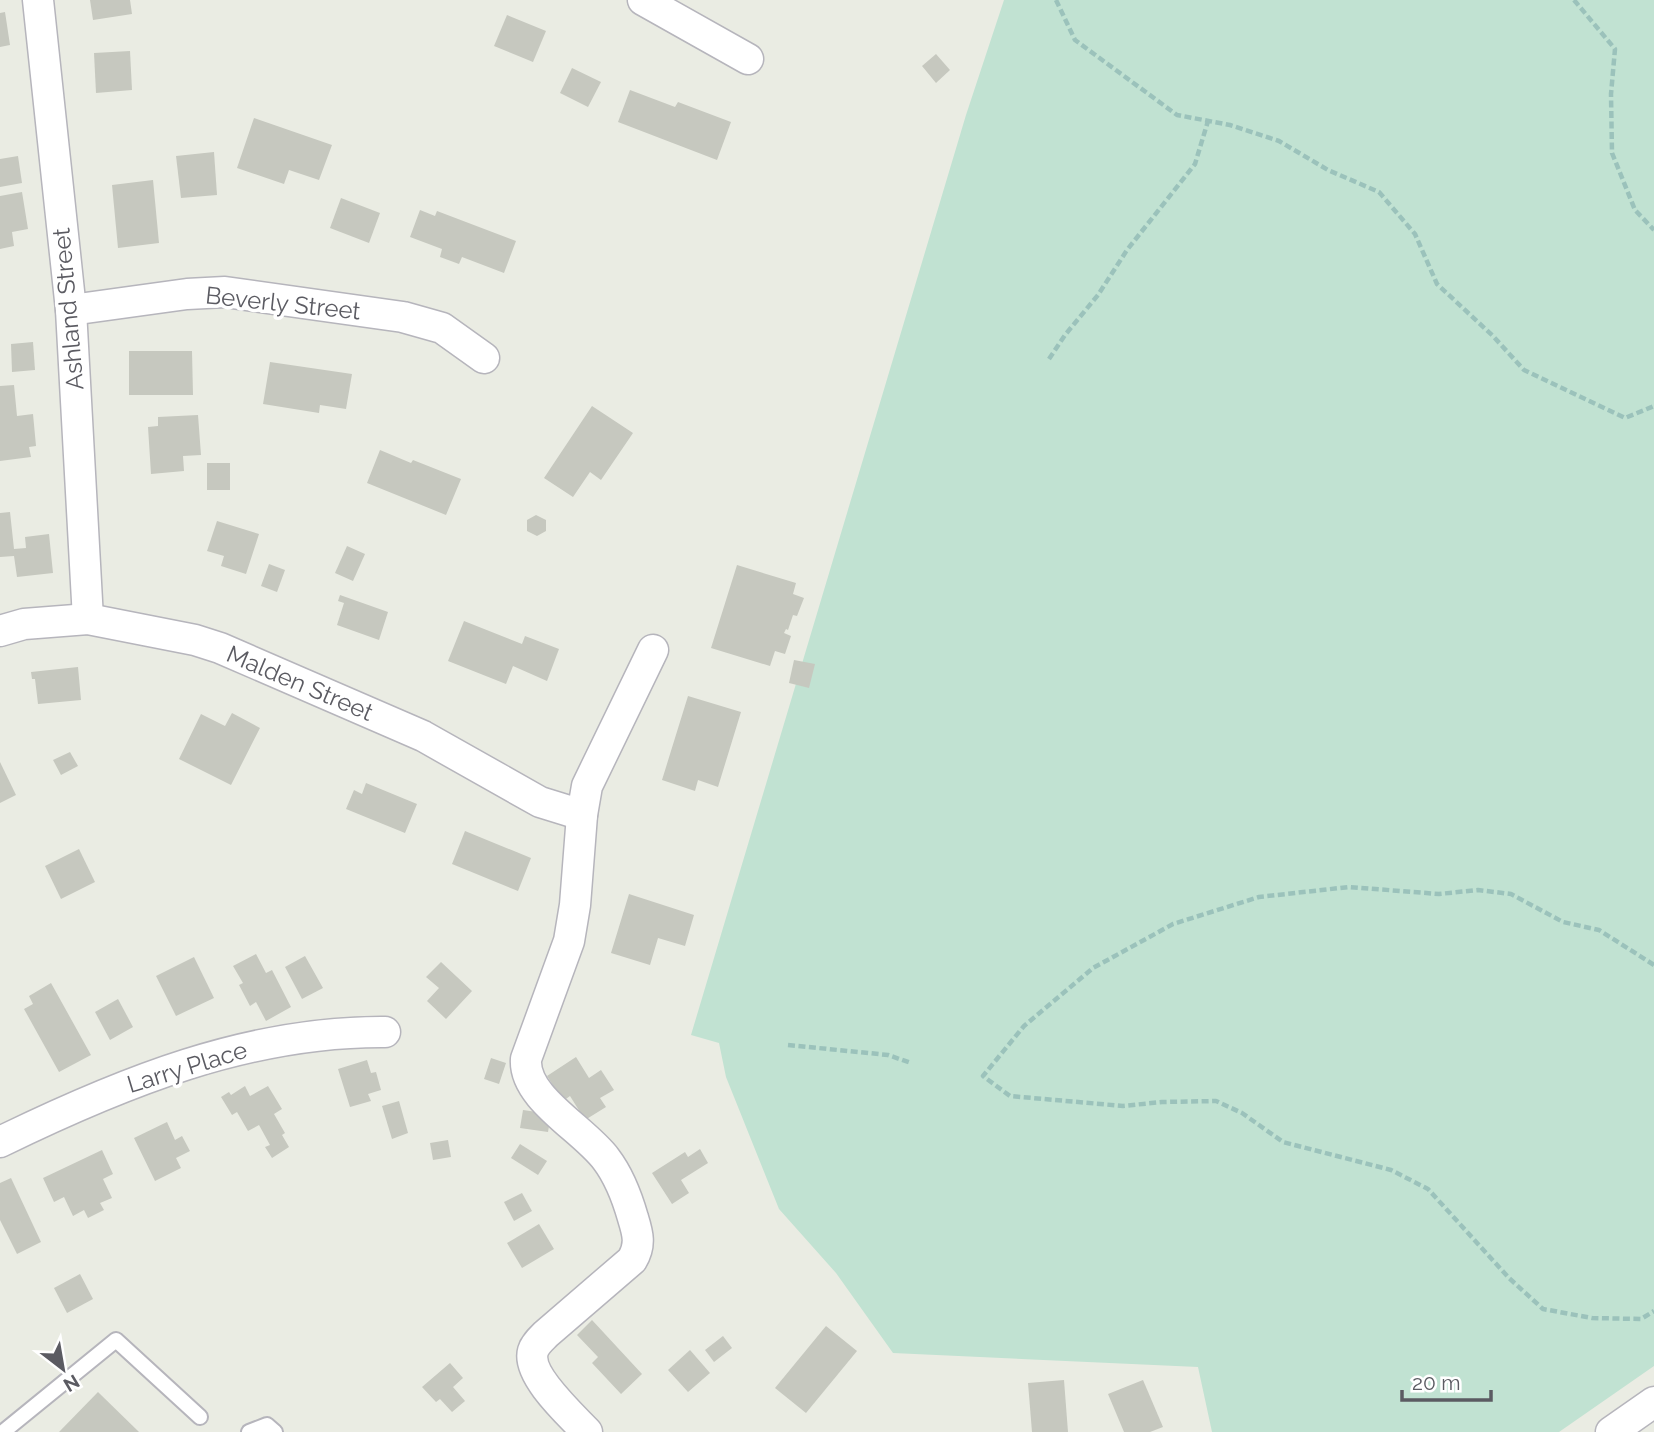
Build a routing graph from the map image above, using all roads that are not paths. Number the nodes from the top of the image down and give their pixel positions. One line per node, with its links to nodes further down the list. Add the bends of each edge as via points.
1 (38, 0): 4 (street, Ashland Street)
2 (643, 0): 3 (street)
3 (748, 59)
4 (71, 310): 5 (street, Beverly Street, via 226,292 403,317 442,328); 6 (street, Ashland Street)
5 (484, 358)
6 (88, 619): 7 (street, Malden Street, via 24,624); 9 (street, Malden Street, via 195,640 245,657 446,747 540,802)
7 (0, 631)
8 (653, 650): 9 (street, via 590,778)
9 (582, 815): 17 (street, via 569,941 525,1068 542,1097 606,1158 638,1235 632,1260 546,1334 533,1352 532,1362 545,1386)
10 (385, 1032): 11 (street, Larry Place, via 309,1036 213,1056 104,1093)
11 (0, 1142)
12 (1654, 1402): 18 (street)
13 (200, 1417): 14 (lane, via 116,1340)
14 (3, 1432)
15 (249, 1432): 16 (lane, via 267,1425)
16 (275, 1432)
17 (587, 1432)
18 (1611, 1432)

